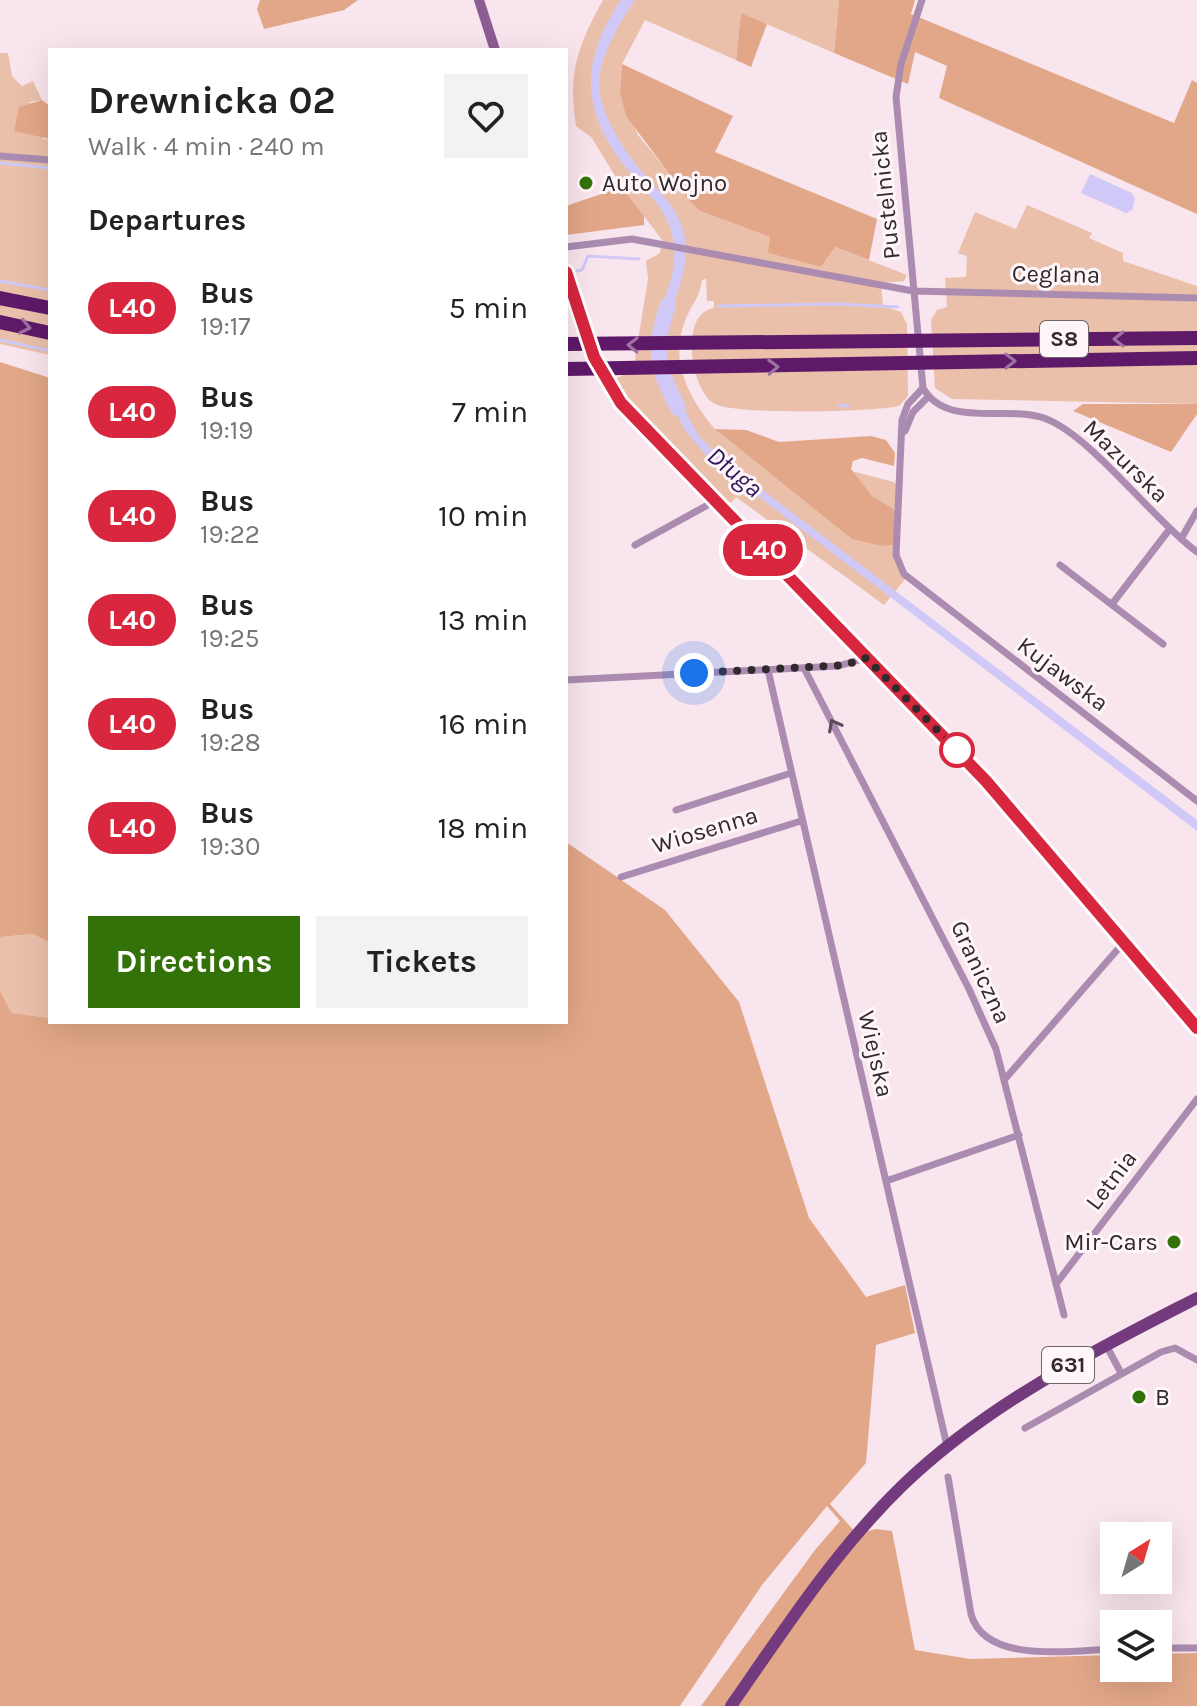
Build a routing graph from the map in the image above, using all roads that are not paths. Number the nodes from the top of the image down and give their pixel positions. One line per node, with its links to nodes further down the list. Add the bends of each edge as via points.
1 (479, 0): 3 (street)
2 (922, 0): 8 (street, Pustelnicka, via 896,97)
3 (494, 48)
4 (0, 156): 5 (street)
5 (48, 160)
6 (568, 247): 8 (street, Ceglana, via 617,239 662,243)
7 (568, 278): 21 (street, via 594,357 613,393)
8 (913, 291): 10 (street, Ceglana); 18 (street, Pustelnicka)
9 (0, 298): 11 (highway)
10 (1197, 298)
11 (48, 308)
12 (0, 322): 13 (highway, one-way to 13)
13 (48, 333)
14 (1197, 338): 15 (highway, S8, one-way to 15)
15 (568, 344)
16 (1197, 358): 17 (highway, S8, one-way to 16)
17 (573, 369)
18 (923, 388): 19 (street, Pustelnicka); 20 (street, via 904,410)
19 (928, 397): 20 (street, via 913,412); 23 (street, Mazurska, via 951,410 1028,414 1062,427)
20 (904, 434): 35 (street, Kujawska, via 896,555 906,578)
21 (715, 501): 25 (street); 30 (street)
22 (1197, 511): 24 (street)
23 (1169, 530): 24 (street, Mazurska); 28 (street)
24 (1181, 539): 26 (street, Mazurska)
25 (635, 545)
26 (1197, 552)
27 (1060, 565): 28 (street)
28 (1112, 604): 29 (street)
29 (1163, 644)
30 (866, 658): 31 (street); 39 (street, via 986,781)
31 (804, 668): 32 (street); 41 (street, Graniczna, one-way to 31, via 969,989)
32 (768, 670): 33 (street); 34 (street, Wiejska)
33 (568, 680)
34 (791, 773): 36 (street); 37 (street, Wiejska)
35 (1197, 801)
36 (676, 810)
37 (801, 821): 38 (street, Wiosenna); 44 (street, Wiejska)
38 (621, 877)
39 (1124, 942): 40 (street); 41 (street)
40 (1197, 1028)
41 (1005, 1079): 43 (street, Graniczna)
42 (1197, 1099): 45 (street, Letnia)
43 (1019, 1135): 44 (street); 45 (street, Graniczna)
44 (886, 1181): 52 (street, Wiejska)
45 (1056, 1284): 47 (street, Graniczna)
46 (1197, 1298): 48 (main road, 631)
47 (1064, 1315)
48 (1106, 1345): 50 (street); 52 (main road, 631, via 1013,1398)
49 (1197, 1360): 50 (street, via 1182,1350 1168,1349)
50 (1121, 1373): 51 (street)
51 (1025, 1428)
52 (947, 1446): 57 (main road, 631, via 857,1534)
53 (948, 1477): 56 (street, via 971,1614 979,1633 990,1643 1019,1650)
54 (1172, 1648): 55 (street)
55 (1197, 1648)
56 (1100, 1649)
57 (731, 1706)

